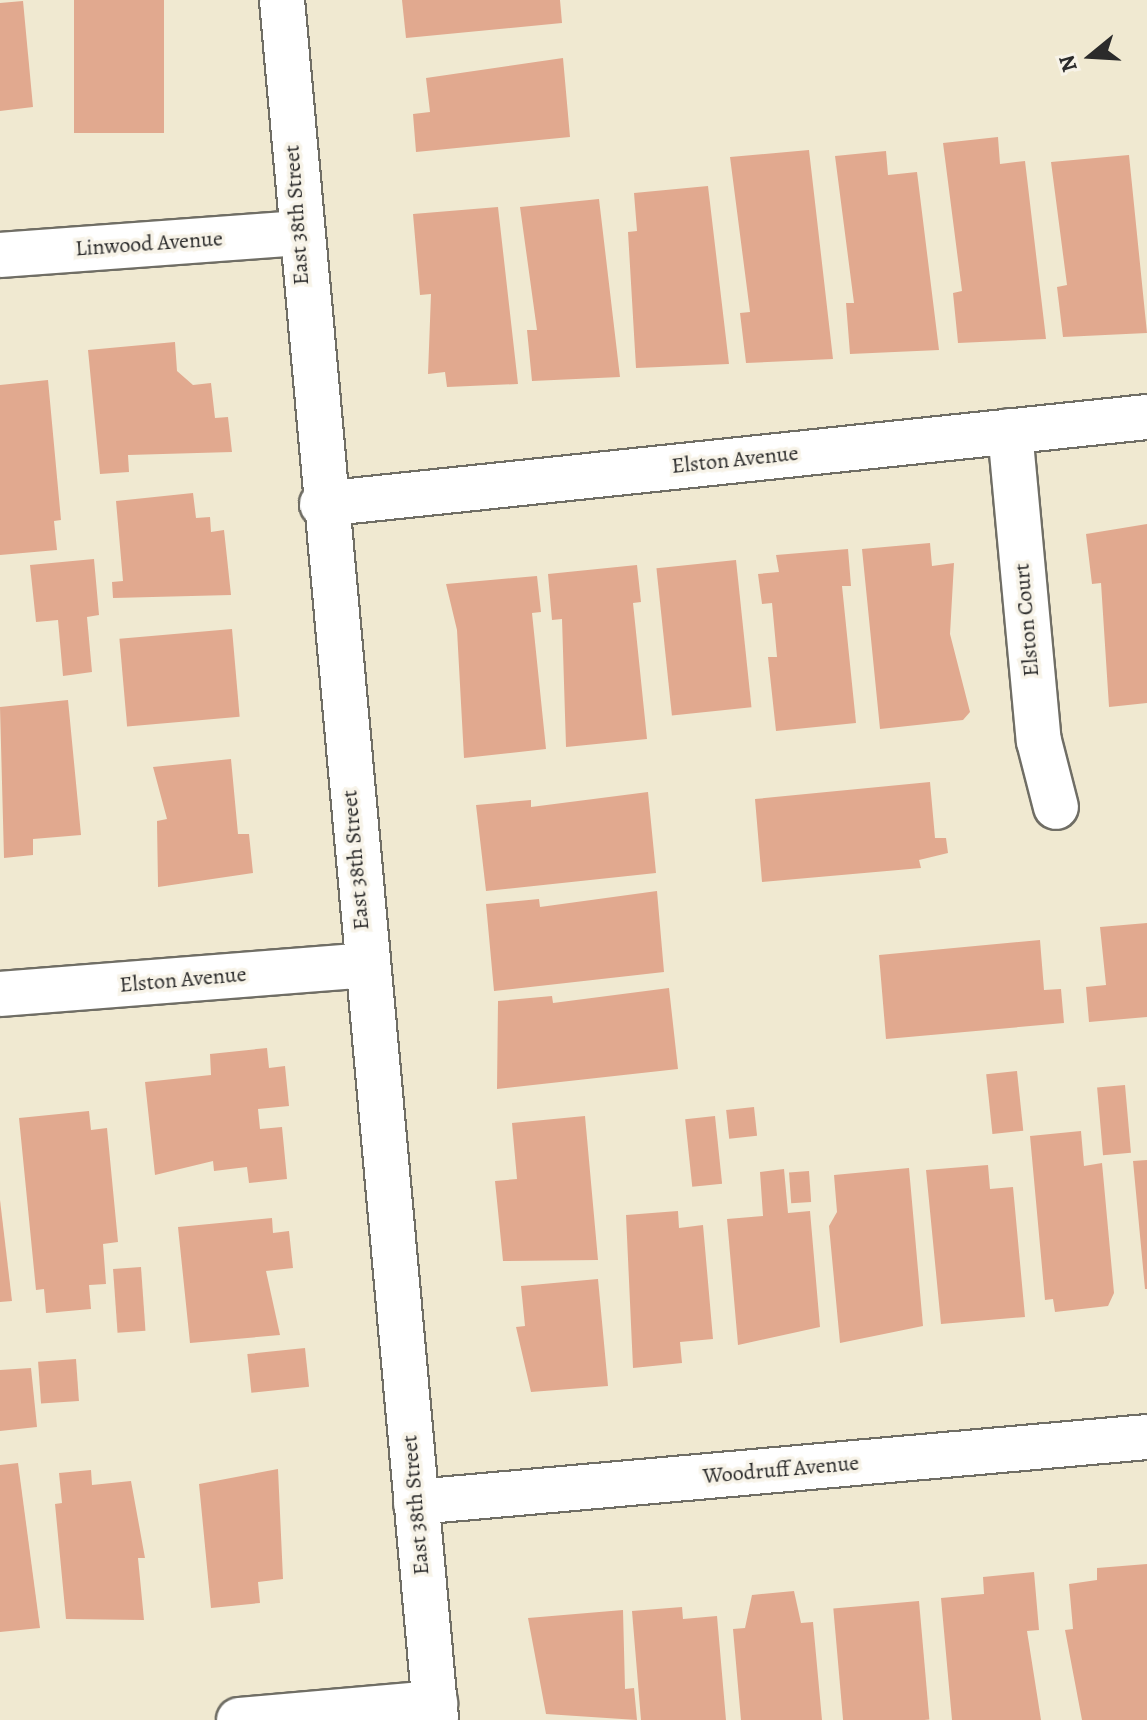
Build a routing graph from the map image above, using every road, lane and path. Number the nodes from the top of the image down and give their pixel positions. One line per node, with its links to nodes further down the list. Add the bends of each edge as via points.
1 (282, 0): 2 (street, East 38th Street)
2 (298, 233): 3 (street, Linwood Avenue); 6 (street, East 38th Street)
3 (0, 255)
4 (1147, 417): 5 (street, Elston Avenue)
5 (1010, 431): 6 (street, Elston Avenue); 7 (street, Elston Court, via 1039,741)
6 (322, 504): 8 (street, East 38th Street)
7 (1056, 807)
8 (366, 965): 9 (street, Elston Avenue); 11 (street, East 38th Street)
9 (0, 994)
10 (1147, 1437): 11 (street, Woodruff Avenue)
11 (416, 1502): 12 (street, East 38th Street)
12 (436, 1712): 13 (street)
13 (239, 1720)

